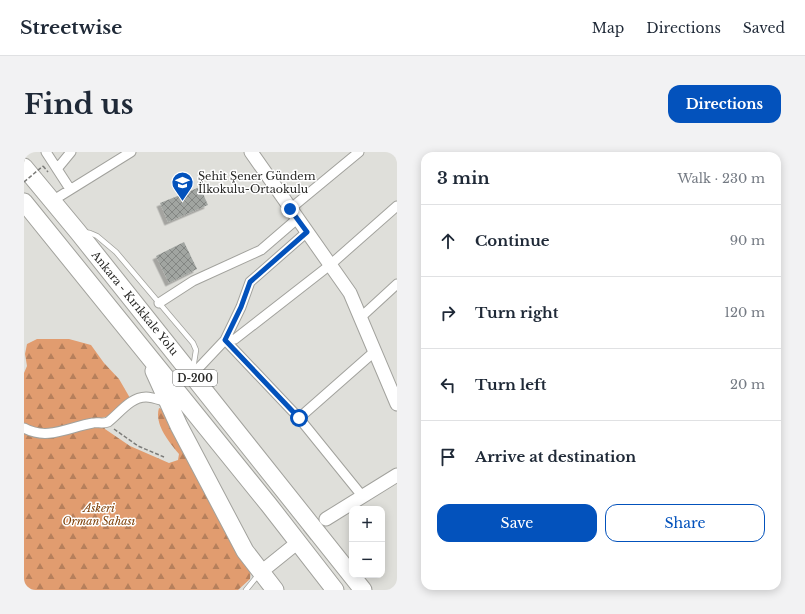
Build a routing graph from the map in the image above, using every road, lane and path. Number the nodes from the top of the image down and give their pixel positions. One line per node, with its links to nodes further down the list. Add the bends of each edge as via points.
1 (46, 152): 7 (street)
2 (71, 152): 7 (street)
3 (131, 152): 9 (street)
4 (251, 152): 13 (street)
5 (359, 152): 13 (street)
6 (24, 167): 10 (highway, Ankara - Kırıkkale Yolu / D-200)
7 (54, 172): 8 (path, bridge, via 43,166); 9 (street)
8 (24, 182)
9 (70, 189): 10 (street)
10 (52, 201): 14 (highway, Ankara - Kırıkkale Yolu / D-200)
11 (24, 202): 21 (highway, Ankara - Kırıkkale Yolu / D-200)
12 (397, 206): 16 (street)
13 (294, 214): 15 (street); 18 (street, via 261,250 193,281)
14 (78, 232): 18 (lane, via 97,236 116,252); 23 (highway, Ankara - Kırıkkale Yolu / D-200)
15 (307, 232): 16 (street); 20 (street, via 250,282)
16 (330, 265): 19 (street, via 350,293); 20 (street, via 235,339)
17 (397, 284): 19 (street)
18 (159, 303): 23 (lane, via 193,343 196,350)
19 (360, 318): 22 (street)
20 (225, 340): 23 (street); 26 (street)
21 (146, 352): 24 (highway); 37 (highway, Ankara - Kırıkkale Yolu / D-200)
22 (374, 352): 25 (street); 26 (street)
23 (192, 375): 38 (highway, Ankara - Kırıkkale Yolu / D-200)
24 (166, 402): 27 (street, via 146,396 139,397); 34 (highway, via 245,551)
25 (397, 404)
26 (299, 418): 31 (street)
27 (106, 423): 28 (street, via 93,423 58,433 41,433); 29 (path, via 138,446)
28 (24, 428)
29 (164, 457)
30 (397, 475): 31 (street)
31 (363, 497): 32 (street)
32 (326, 519)
33 (292, 547): 34 (street)
34 (261, 572): 35 (lane); 36 (highway)
35 (246, 590)
36 (275, 590)
37 (335, 590)
38 (364, 590)

